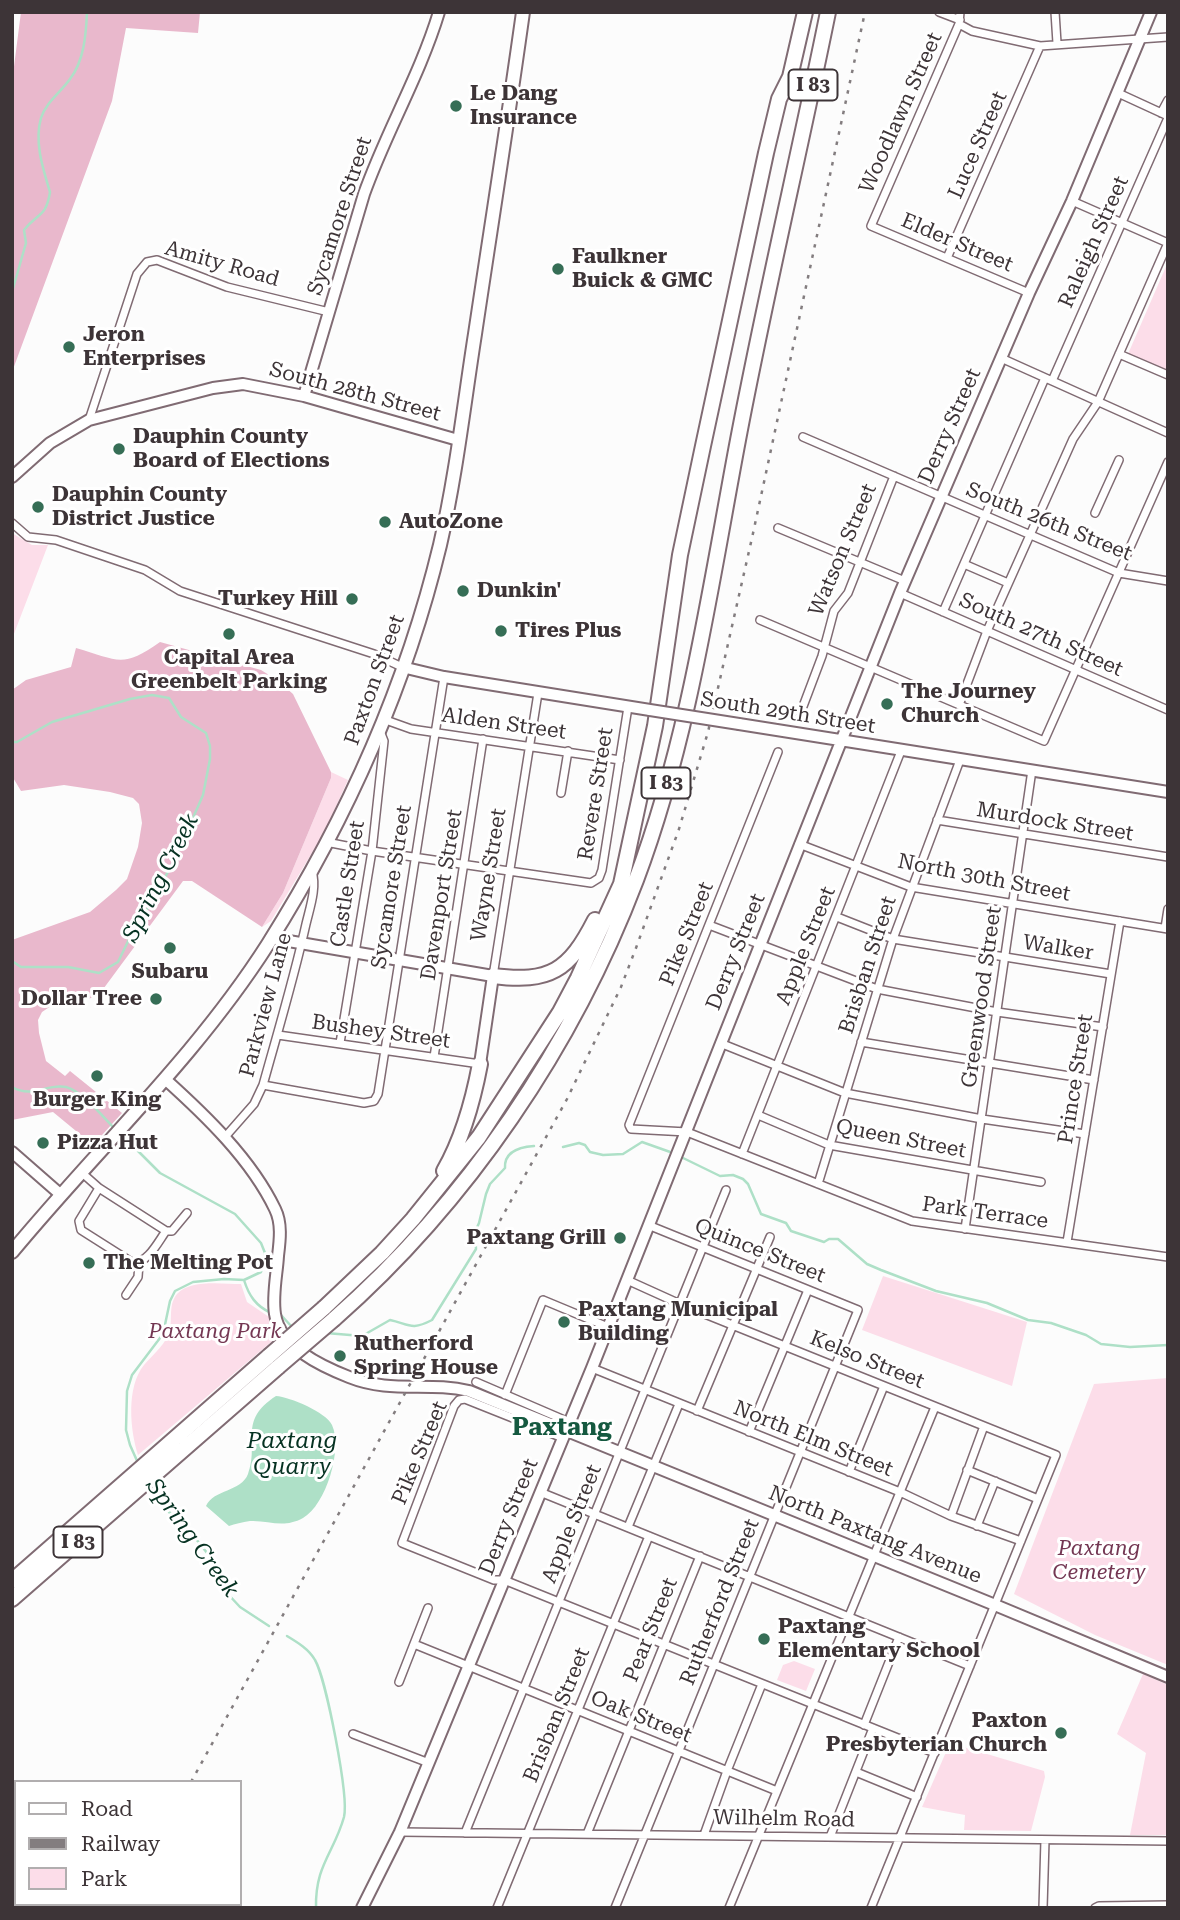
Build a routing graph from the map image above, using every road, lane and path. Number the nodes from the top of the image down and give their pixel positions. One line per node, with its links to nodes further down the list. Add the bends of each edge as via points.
1 (439, 12): 22 (main road, Sycamore Street, via 375,162)
2 (523, 12): 32 (main road, Paxton Street)
3 (805, 12): 81 (highway, I 83, via 765,153 680,555 655,726)
4 (828, 12): 155 (highway, I 83, via 690,687 636,879 573,1018 491,1146 393,1264)
5 (939, 12): 8 (street)
6 (1055, 12): 11 (street)
7 (1151, 12): 10 (main road, Derry Street)
8 (960, 19): 12 (street, via 972,31); 18 (street, Woodlawn Street)
9 (1168, 37): 10 (street)
10 (1141, 39): 11 (street); 13 (main road, Derry Street)
11 (1057, 43): 12 (street)
12 (1040, 46): 20 (street, Luce Street)
13 (1118, 93): 15 (street); 16 (main road, Derry Street)
14 (1168, 100): 15 (street, Raleigh Street)
15 (1165, 116): 17 (street, Raleigh Street)
16 (1072, 201): 17 (street); 21 (main road, Derry Street)
17 (1122, 223): 19 (street); 26 (street, Raleigh Street)
18 (871, 226): 20 (street, Elder Street)
19 (1168, 243): 23 (street)
20 (947, 258): 21 (street, Elder Street)
21 (1029, 292): 24 (main road, Derry Street)
22 (329, 312): 27 (main road, Sycamore Street); 29 (street, Amity Road, via 227,287 158,260 148,262 137,274)
23 (1119, 354): 25 (street); 28 (street)
24 (1001, 358): 26 (street); 37 (main road, Derry Street)
25 (1168, 375)
26 (1049, 380): 28 (street); 39 (street, Raleigh Street)
27 (304, 396): 29 (main road, South 28th Street, via 258,385 228,386); 32 (main road, South 28th Street)
28 (1098, 401): 30 (street); 42 (street, via 1073,439)
29 (89, 420): 36 (main road, South 28th Street, via 50,443)
30 (1168, 433)
31 (803, 437): 35 (street, South 26th Street)
32 (458, 440): 54 (main road, Paxton Street, via 440,545)
33 (1119, 460): 38 (street)
34 (1168, 462): 45 (street)
35 (894, 476): 37 (street, South 26th Street); 43 (street, Watson Street)
36 (12, 477)
37 (941, 497): 39 (street, South 26th Street); 46 (main road, Derry Street)
38 (1095, 513)
39 (985, 515): 42 (street, South 26th Street); 44 (street, Raleigh Street)
40 (12, 523): 54 (street, via 29,537 55,540 145,570 180,591)
41 (778, 528): 43 (street)
42 (1030, 535): 45 (street, South 26th Street); 48 (street)
43 (861, 562): 46 (street); 53 (street, Watson Street, via 848,593 834,611)
44 (964, 564): 48 (street); 50 (street, Raleigh Street)
45 (1119, 573): 47 (street, South 26th Street); 56 (street)
46 (905, 581): 49 (main road, Derry Street)
47 (1168, 581)
48 (1008, 583): 52 (street)
49 (900, 593): 50 (street, South 27th Street); 55 (main road, Derry Street)
50 (943, 612): 52 (street, South 27th Street)
51 (760, 620): 53 (street)
52 (987, 631): 56 (street, South 27th Street); 59 (street)
53 (823, 647): 55 (street); 62 (street, Watson Street)
54 (402, 667): 57 (main road, South 29th Street); 63 (main road, Paxton Street)
55 (871, 667): 59 (street); 66 (main road, Derry Street)
56 (1076, 669): 59 (street, via 1044,741); 61 (street, South 27th Street)
57 (444, 677): 58 (main road, South 29th Street); 64 (street, Sycamore Street)
58 (538, 693): 60 (main road, South 29th Street); 67 (street, Wayne Street)
59 (959, 705)
60 (628, 707): 66 (main road, South 29th Street, bridge); 71 (street, Revere Street)
61 (1168, 710)
62 (799, 717)
63 (381, 724): 64 (street, Alden Street); 78 (main road, Paxton Street); 80 (street, Castle Street, via 384,741)
64 (435, 732): 65 (street, Alden Street); 83 (street, Sycamore Street)
65 (483, 739): 67 (street, Alden Street); 84 (street, Davenport Street)
66 (841, 741): 69 (main road, South 29th Street); 79 (main road, Derry Street)
67 (529, 745): 68 (street, Alden Street); 87 (street, Wayne Street)
68 (568, 751): 71 (street, Alden Street); 75 (street)
69 (901, 751): 72 (main road, South 29th Street); 85 (street, Apple Street)
70 (778, 752): 93 (street, Pike Street)
71 (620, 760): 87 (street, Revere Street, via 599,878 591,883)
72 (960, 760): 73 (main road, South 29th Street); 76 (street, Brisban Street)
73 (1032, 770): 74 (main road, South 29th Street); 77 (street, Greenwood Street)
74 (1168, 792)
75 (561, 793)
76 (937, 820): 77 (street, Murdock Street); 88 (street, Brisban Street)
77 (1023, 834): 82 (street, Murdock Street); 89 (street, Greenwood Street)
78 (326, 842): 80 (street); 86 (main road, Paxton Street)
79 (799, 845): 85 (street, North 30th Street); 97 (main road, Derry Street)
80 (372, 851): 83 (street); 99 (street, Castle Street)
81 (628, 857): 105 (highway, via 591,929 564,965 535,978); 139 (highway, I 83, via 621,884 560,1012 480,1137)
82 (1168, 857)
83 (417, 858): 84 (street); 101 (street, Sycamore Street)
84 (464, 865): 87 (street); 103 (street, Davenport Street)
85 (856, 866): 88 (street, North 30th Street); 91 (street, Apple Street)
86 (312, 870): 95 (main road, Paxton Street); 98 (street, Parkview Lane, via 313,890)
87 (510, 872): 105 (street, Wayne Street)
88 (912, 887): 89 (street, North 30th Street); 96 (street, Brisban Street)
89 (1013, 904): 92 (street, North 30th Street); 100 (street, Greenwood Street)
90 (1168, 909): 94 (street)
91 (837, 917): 96 (street, Walker); 102 (street, Apple Street)
92 (1120, 921): 94 (street, North 30th Street); 104 (street, Prince Street)
93 (709, 925): 97 (street); 124 (street, Pike Street)
94 (1166, 929)
95 (271, 939): 98 (main road); 118 (main road, Paxton Street)
96 (893, 939): 100 (street, Walker); 106 (street, Brisban Street)
97 (760, 943): 102 (street); 112 (main road, Derry Street)
98 (301, 945): 99 (main road); 109 (street, Parkview Lane)
99 (355, 954): 101 (main road); 111 (street, Castle Street)
100 (1005, 958): 104 (street, Walker); 107 (street, Greenwood Street)
101 (400, 961): 103 (main road); 113 (street, Sycamore Street)
102 (817, 967): 106 (street); 117 (street, Apple Street)
103 (448, 969): 105 (main road); 114 (street, Davenport Street)
104 (1111, 974): 108 (street, Prince Street)
105 (493, 976): 116 (main road, Wayne Street)
106 (877, 989): 107 (street); 110 (street, Brisban Street)
107 (998, 1012): 108 (street); 115 (street, Greenwood Street)
108 (1102, 1027): 119 (street, Prince Street)
109 (278, 1035): 111 (street, Bushey Street); 120 (street, Parkview Lane)
110 (861, 1042): 115 (street); 121 (street, Brisban Street)
111 (340, 1043): 113 (street, Bushey Street)
112 (720, 1043): 117 (street); 125 (main road, Derry Street)
113 (386, 1049): 114 (street, Bushey Street); 120 (street, Sycamore Street, via 374,1101 363,1103)
114 (434, 1057): 116 (street, Bushey Street)
115 (990, 1063): 119 (street); 123 (street, Greenwood Street)
116 (480, 1064): 139 (highway, via 456,1149)
117 (777, 1066): 121 (street); 122 (street, Apple Street)
118 (166, 1079): 127 (main road); 132 (main road, Paxton Street)
119 (1094, 1080): 126 (street, Prince Street)
120 (264, 1085): 127 (street, Parkview Lane)
121 (845, 1093): 123 (street); 128 (street, Brisban Street)
122 (758, 1115): 128 (street, Queen Street); 130 (street, Apple Street)
123 (982, 1119): 126 (street); 131 (street, Greenwood Street)
124 (631, 1129): 125 (street, Park Terrace)
125 (687, 1132): 130 (street, Park Terrace); 140 (main road, Derry Street)
126 (1085, 1134): 144 (street, Prince Street)
127 (225, 1137): 169 (main road, North Paxtang Avenue, via 277,1215 280,1241 275,1313 291,1343 346,1376 388,1387 463,1390)
128 (829, 1145): 131 (street, Queen Street); 134 (street, Brisban Street)
129 (12, 1152): 137 (main road)
130 (743, 1154): 134 (street, Park Terrace)
131 (974, 1171): 133 (street, Queen Street); 141 (street, Greenwood Street)
132 (81, 1172): 135 (street); 137 (main road, Paxton Street)
133 (1041, 1182)
134 (818, 1184): 141 (street, Park Terrace, via 912,1221)
135 (99, 1188): 142 (street); 148 (street, via 79,1222 80,1230)
136 (726, 1190): 145 (street, Apple Street)
137 (60, 1194): 146 (main road, Paxton Street)
138 (187, 1213): 142 (street, via 172,1231)
139 (413, 1219): 155 (highway, I 83)
140 (648, 1225): 145 (street, Quince Street); 150 (main road, Derry Street)
141 (965, 1229): 144 (street, Park Terrace)
142 (166, 1231): 148 (street)
143 (770, 1237): 149 (street)
144 (1067, 1242): 147 (street, Park Terrace)
145 (703, 1248): 149 (street, Quince Street); 153 (street, Apple Street)
146 (12, 1252)
147 (1168, 1257)
148 (139, 1263): 152 (street, via 138,1277)
149 (756, 1269): 151 (street, Quince Street); 156 (street)
150 (627, 1280): 153 (street, Kelso Street); 157 (main road, Derry Street)
151 (807, 1290): 154 (street, Quince Street); 158 (street)
152 (126, 1295)
153 (680, 1304): 156 (street, Kelso Street); 163 (street, Apple Street)
154 (858, 1310): 159 (street, Rutherford Street)
155 (329, 1313): 176 (highway, I 83, bridge)
156 (733, 1325): 158 (street, Kelso Street); 167 (street)
157 (608, 1327): 160 (main road, Derry Street); 164 (street, via 543,1300)
158 (784, 1346): 159 (street, Kelso Street); 170 (street)
159 (835, 1367): 162 (street, Kelso Street); 171 (street, Rutherford Street)
160 (592, 1368): 163 (street, North Elm Street); 169 (main road, Derry Street)
161 (476, 1382): 164 (street)
162 (884, 1386): 166 (street, Kelso Street); 175 (street)
163 (645, 1390): 165 (street, North Elm Street); 172 (street, Apple Street)
164 (505, 1395): 169 (street)
165 (679, 1404): 167 (street, North Elm Street); 173 (street)
166 (935, 1407): 168 (street, Kelso Street); 179 (street)
167 (697, 1411): 170 (street, North Elm Street)
168 (984, 1426): 174 (street); 181 (street, Kelso Street, via 1056,1455)
169 (566, 1430): 172 (main road, North Paxtang Avenue); 178 (main road, Derry Street); 192 (street, Pike Street, via 546,1431 465,1399 454,1406 402,1543)
170 (749, 1432): 171 (street, North Elm Street)
171 (800, 1452): 175 (street, North Elm Street); 183 (street, Rutherford Street)
172 (620, 1453): 173 (main road, North Paxtang Avenue); 182 (street, Apple Street)
173 (653, 1466): 183 (main road, North Paxtang Avenue); 186 (street)
174 (967, 1469): 177 (street); 184 (street)
175 (849, 1472): 179 (street, North Elm Street)
176 (144, 1476): 180 (highway, I 83); 193 (highway, I 83)
177 (995, 1481): 181 (street); 185 (street)
178 (540, 1492): 182 (street); 192 (main road, Derry Street)
179 (900, 1492): 184 (street, North Elm Street); 190 (street)
180 (128, 1499): 194 (highway, I 83); 197 (highway)
181 (1038, 1499): 188 (street)
182 (595, 1513): 186 (street); 195 (street, Apple Street)
183 (775, 1515): 190 (main road, North Paxtang Avenue); 191 (street, Rutherford Street)
184 (951, 1516): 185 (street, North Elm Street)
185 (977, 1526): 188 (street, North Elm Street)
186 (628, 1527): 187 (street)
187 (649, 1536): 189 (street); 200 (street, Brisban Street)
188 (1021, 1541): 196 (street)
189 (700, 1556): 191 (street); 203 (street, Pear Street)
190 (874, 1556): 196 (main road, North Paxtang Avenue); 199 (street)
191 (750, 1576): 199 (street); 204 (street, Rutherford Street)
192 (504, 1580): 195 (street); 205 (main road, Derry Street)
193 (12, 1581)
194 (12, 1599)
195 (559, 1602): 200 (street); 210 (street, Apple Street)
196 (995, 1605): 206 (street); 207 (main road, North Paxtang Avenue)
197 (12, 1607)
198 (428, 1608): 202 (street)
199 (849, 1617): 201 (street); 211 (street)
200 (613, 1624): 203 (street); 212 (street, Brisban Street)
201 (899, 1637): 206 (street); 213 (street)
202 (414, 1644): 205 (street, Oak Street); 208 (street)
203 (664, 1644): 204 (street); 215 (street, Pear Street)
204 (714, 1664): 209 (street); 217 (street, Rutherford Street)
205 (468, 1666): 210 (street, Oak Street); 219 (main road, Derry Street)
206 (970, 1666): 218 (street)
207 (1168, 1677)
208 (399, 1682)
209 (762, 1684): 211 (street); 220 (street)
210 (524, 1688): 212 (street, Oak Street); 225 (street, Apple Street)
211 (813, 1704): 213 (street); 222 (street)
212 (577, 1710): 215 (street, Oak Street); 226 (street, Brisban Street)
213 (864, 1725): 214 (street)
214 (873, 1728): 218 (street); 221 (street)
215 (628, 1731): 217 (street, Oak Street); 227 (street, Pear Street)
216 (353, 1734): 219 (street)
217 (679, 1751): 220 (street, Oak Street); 228 (street, Rutherford Street)
218 (934, 1753): 223 (street)
219 (429, 1763): 224 (main road, Derry Street)
220 (727, 1771): 222 (street, Oak Street); 229 (street)
221 (856, 1772): 223 (street); 231 (street)
222 (777, 1791): 230 (street)
223 (917, 1797): 232 (street)
224 (400, 1832): 225 (street, Wilhelm Road); 236 (main road, Derry Street)
225 (466, 1833): 226 (street, Wilhelm Road)
226 (527, 1833): 227 (street, Wilhelm Road); 237 (street, Brisban Street)
227 (587, 1834): 228 (street, Wilhelm Road)
228 (645, 1835): 229 (street, Wilhelm Road); 238 (street, Rutherford Street)
229 (704, 1835): 230 (street, Wilhelm Road)
230 (758, 1836): 231 (street, Wilhelm Road); 239 (street)
231 (831, 1836): 232 (street, Wilhelm Road)
232 (900, 1838): 233 (street, Wilhelm Road); 240 (street)
233 (1045, 1840): 234 (street, Wilhelm Road); 241 (street)
234 (1168, 1841)
235 (1168, 1905): 242 (street)
236 (362, 1908)
237 (497, 1908)
238 (615, 1908)
239 (729, 1908)
240 (871, 1908)
241 (1043, 1908)
242 (1096, 1908)

